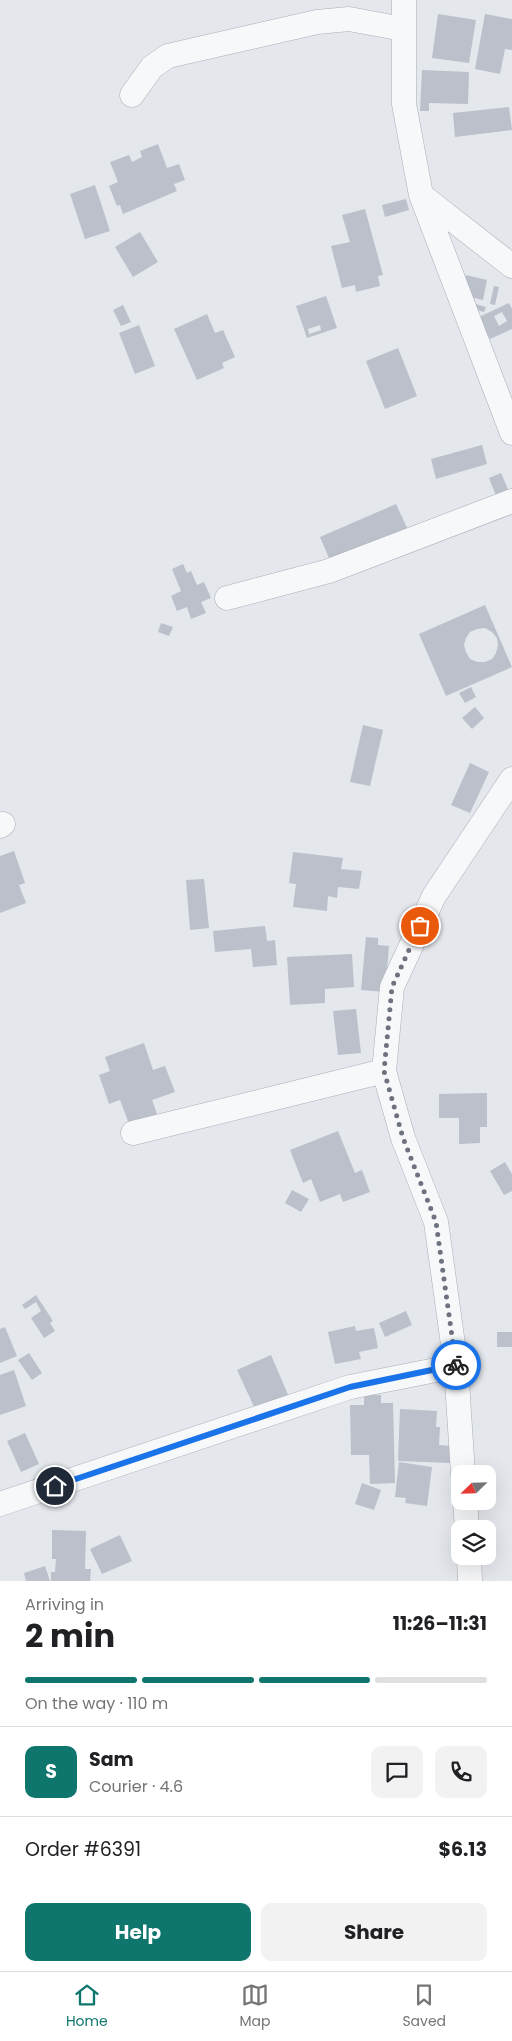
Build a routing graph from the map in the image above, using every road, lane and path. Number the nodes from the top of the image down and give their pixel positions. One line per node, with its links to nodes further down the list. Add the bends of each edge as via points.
1 (404, 0): 2 (street)
2 (403, 29): 3 (street, via 349,19 316,22 168,56 152,67); 4 (street, via 404,104)
3 (132, 95)
4 (421, 195): 5 (street); 6 (street)
5 (512, 266)
6 (512, 433)
7 (512, 501): 8 (street, via 329,571)
8 (227, 598)
9 (512, 779): 10 (street, via 434,896 392,987)
10 (384, 1071): 11 (street); 12 (street, via 403,1138 436,1222)
11 (133, 1133)
12 (456, 1366): 13 (street); 14 (street, via 350,1387)
13 (462, 1465)
14 (0, 1504)
15 (469, 1565): 16 (street)
16 (470, 1581)

